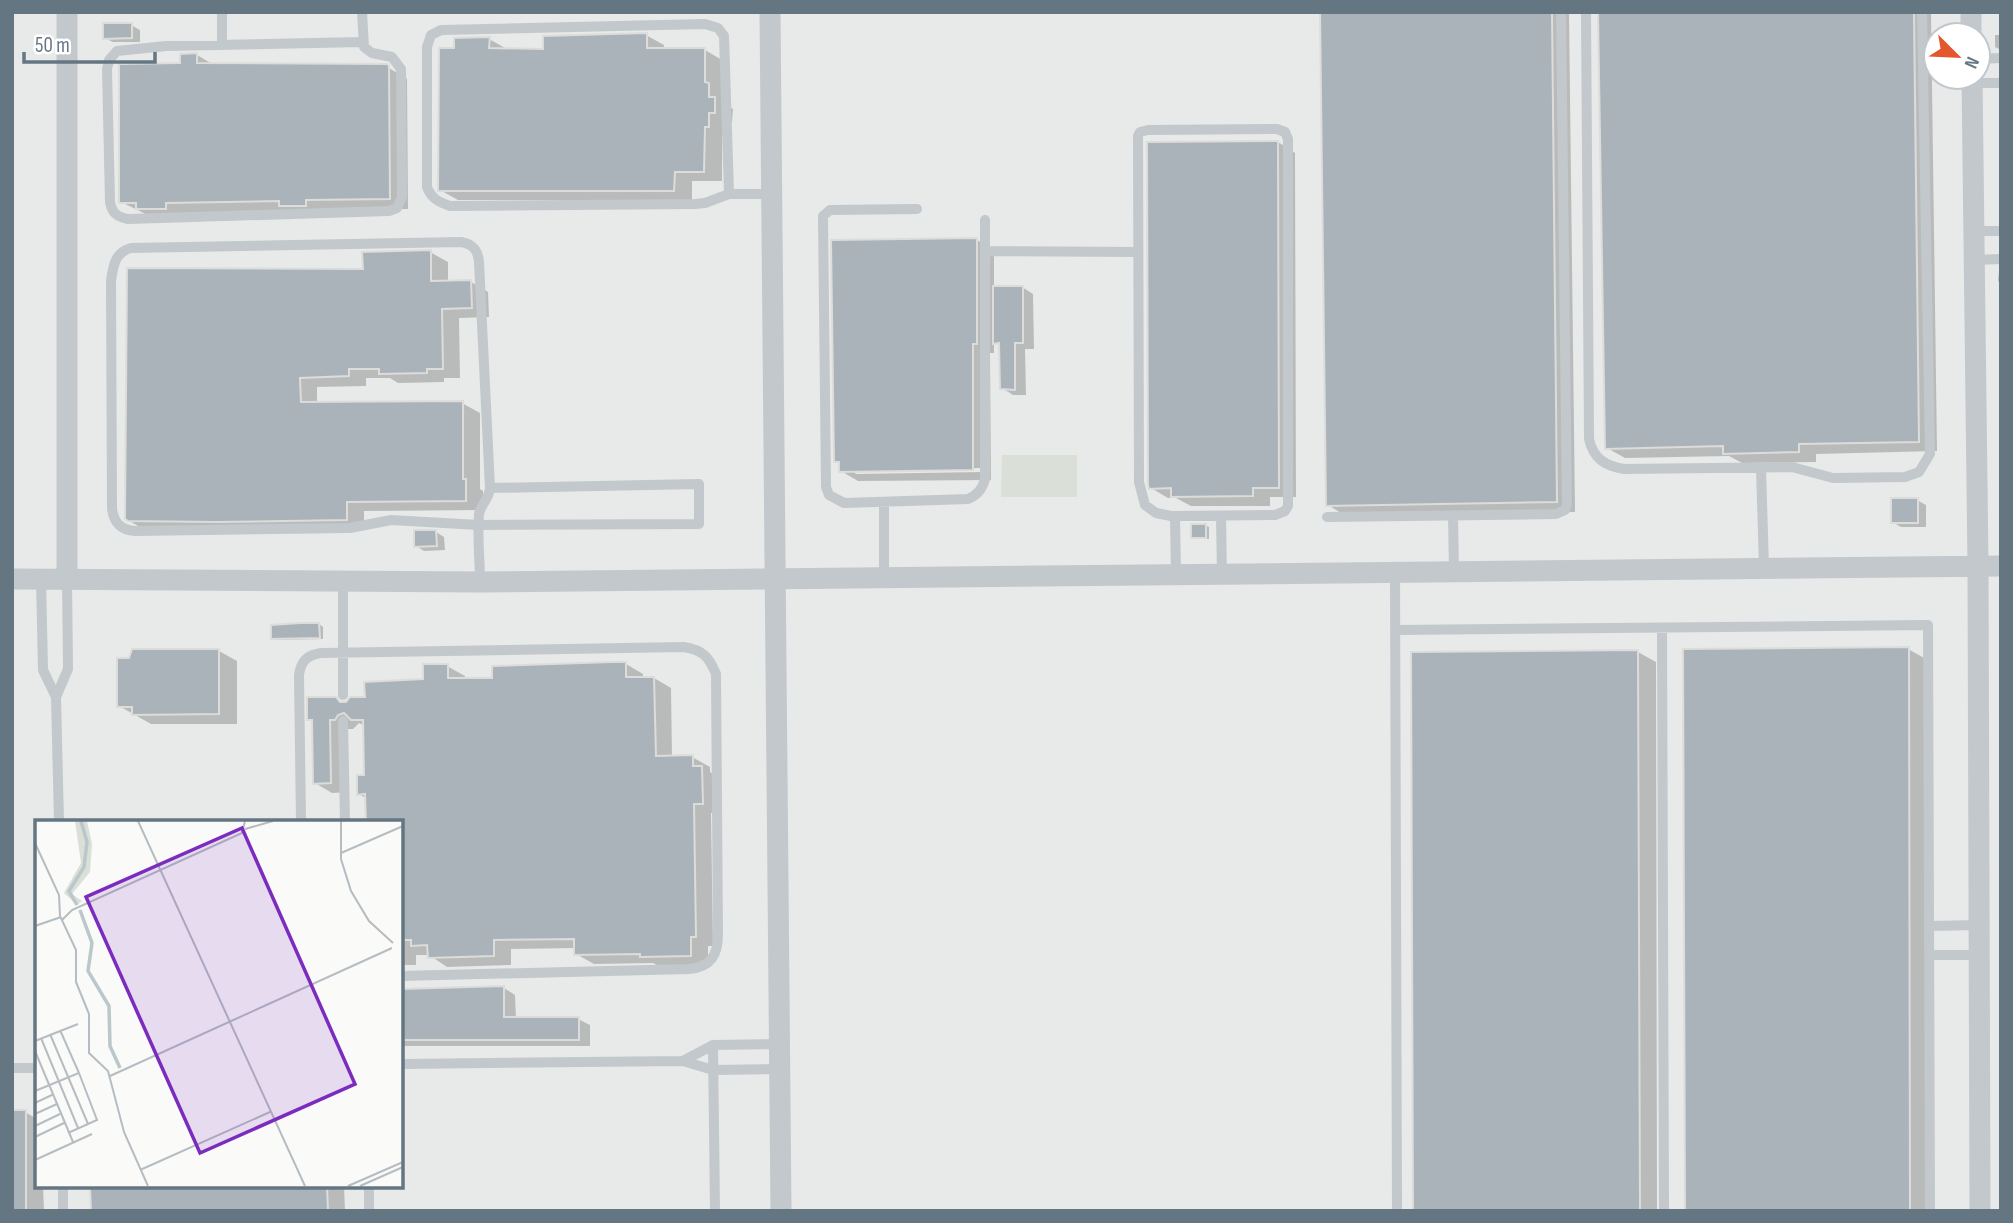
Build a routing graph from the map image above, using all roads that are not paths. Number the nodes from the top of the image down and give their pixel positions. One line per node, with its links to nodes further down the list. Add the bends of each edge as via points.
1 (67, 12): 38 (street)
2 (222, 12): 9 (lane)
3 (362, 12): 8 (lane)
4 (769, 12): 12 (street)
5 (1561, 12): 24 (lane, via 1568,501 1565,510 1556,514)
6 (1586, 12): 21 (lane, via 1591,448 1607,464 1624,469)
7 (1922, 12): 21 (lane, via 1931,447 1927,461 1913,475 1892,477 1833,478 1801,468)
8 (362, 42): 9 (lane); 9 (lane, via 369,52 392,57 401,69 401,197 397,208 128,219 115,214 109,189 107,69 111,56 134,47)
9 (222, 45)
10 (1972, 91): 15 (street)
11 (729, 194): 11 (lane, via 695,204 450,206 435,200 427,187 427,47 431,35 441,30 705,24 718,28 724,36); 12 (lane)
12 (772, 194): 40 (street)
13 (917, 209): 23 (lane, via 830,210 822,219 826,487 829,495 844,503)
14 (985, 220): 17 (lane)
15 (1973, 231): 16 (lane); 20 (street)
16 (2001, 231)
17 (985, 251): 18 (lane); 23 (lane, via 983,488 968,499)
18 (1137, 252): 25 (lane, via 1140,491 1150,510); 26 (lane, via 1136,140 1140,132 1284,132 1288,139 1290,499 1280,514)
19 (2001, 259): 20 (lane)
20 (1974, 260): 29 (street)
21 (1761, 468): 31 (lane)
22 (490, 488): 28 (lane, via 480,509); 28 (lane, via 699,484 699,524); 28 (lane, via 479,262 468,243 131,247 115,260 111,281 112,509 120,527 135,531 350,528 391,520)
23 (884, 502): 36 (lane)
24 (1453, 515): 27 (lane); 32 (lane)
25 (1175, 516): 26 (lane); 34 (lane)
26 (1221, 516): 35 (lane)
27 (1327, 517)
28 (480, 525): 42 (lane)
29 (1978, 566): 30 (street); 31 (street); 52 (street)
30 (2001, 566)
31 (1764, 567): 32 (street)
32 (1454, 571): 33 (street)
33 (1395, 572): 35 (street); 44 (lane)
34 (1176, 574): 35 (street); 36 (street)
35 (1222, 574)
36 (884, 577): 40 (street)
37 (41, 578): 38 (street); 39 (street); 47 (lane, via 43,670)
38 (67, 578): 41 (street); 47 (lane, via 68,670)
39 (12, 579)
40 (776, 579): 42 (street); 57 (street)
41 (343, 581): 42 (street); 45 (lane)
42 (480, 582)
43 (1662, 628): 44 (lane); 53 (lane, via 1928,625); 72 (lane)
44 (1395, 630): 71 (lane)
45 (343, 652): 46 (lane); 50 (lane, via 309,656 300,668); 56 (lane, via 684,647 701,651 716,674 718,934 716,953 709,963 689,969)
46 (343, 695)
47 (56, 697): 49 (lane)
48 (343, 721): 51 (lane)
49 (59, 820)
50 (301, 820)
51 (345, 820)
52 (1980, 925): 53 (lane); 55 (street)
53 (1929, 926): 54 (lane)
54 (1929, 955): 55 (lane); 73 (lane)
55 (1980, 955): 74 (street)
56 (402, 976)
57 (780, 1044): 58 (lane); 63 (street)
58 (713, 1045): 59 (lane); 64 (lane)
59 (683, 1061): 60 (lane); 64 (lane)
60 (402, 1064)
61 (12, 1068): 62 (lane)
62 (35, 1068)
63 (781, 1069): 64 (lane); 70 (street)
64 (713, 1070): 69 (lane)
65 (63, 1188): 67 (lane)
66 (369, 1188): 68 (lane)
67 (63, 1211)
68 (369, 1211)
69 (715, 1211)
70 (782, 1211)
71 (1397, 1211)
72 (1664, 1211)
73 (1930, 1211)
74 (1980, 1211)

